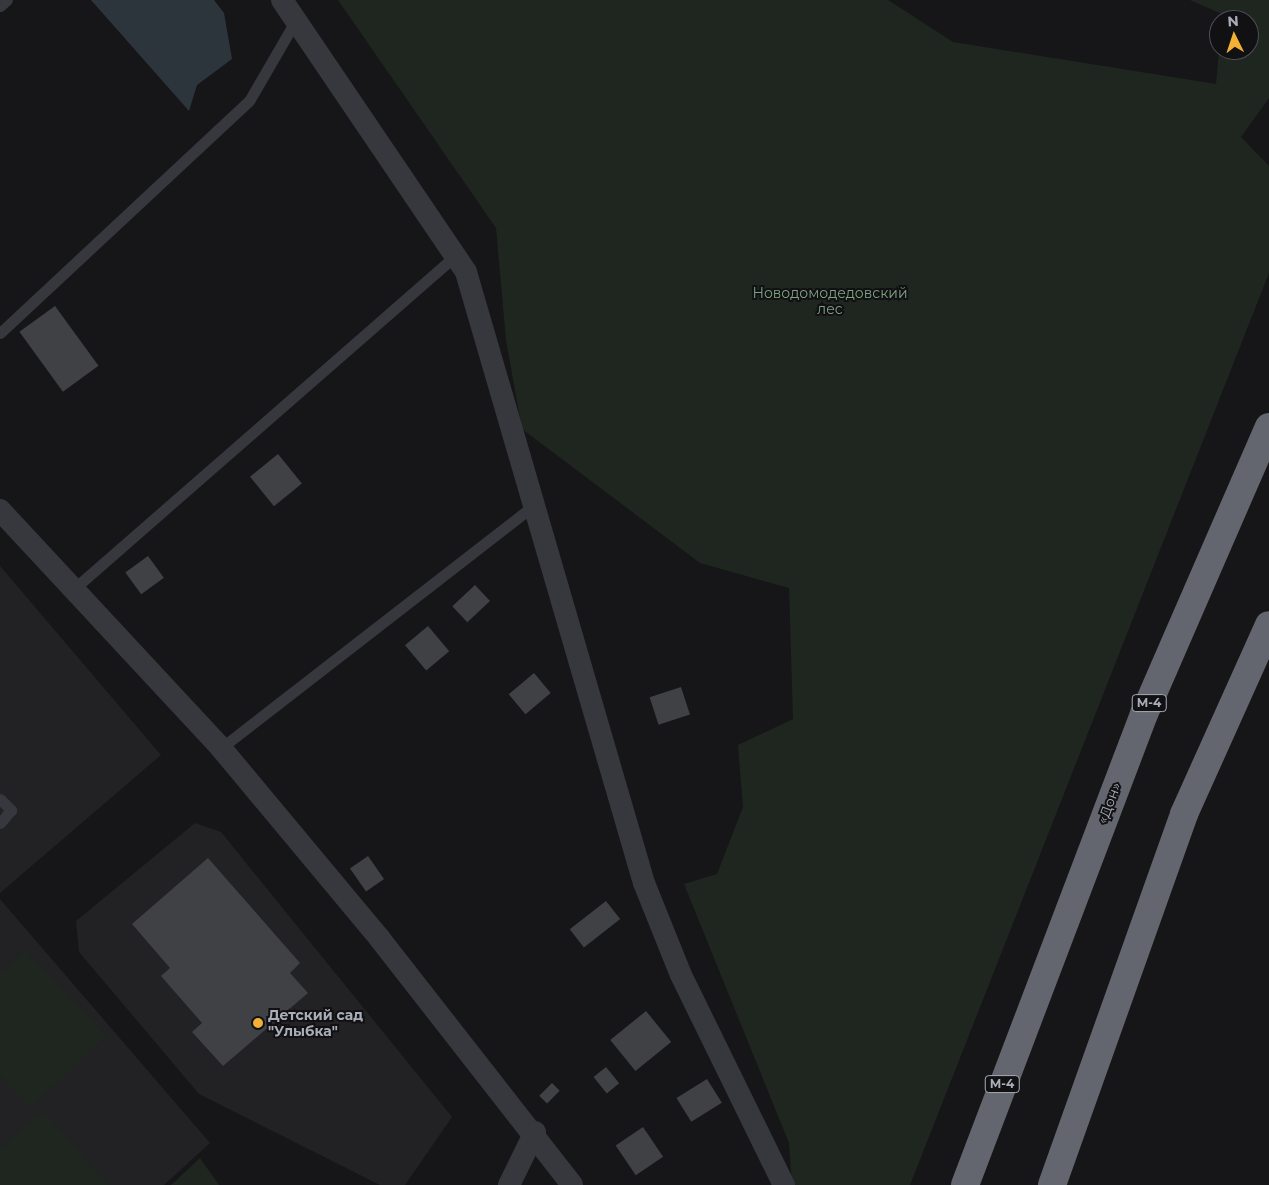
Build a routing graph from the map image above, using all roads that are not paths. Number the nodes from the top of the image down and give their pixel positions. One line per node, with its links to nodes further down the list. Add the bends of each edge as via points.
1 (7, 0): 3 (lane)
2 (282, 0): 4 (street)
3 (0, 6)
4 (296, 20): 5 (street); 6 (lane, via 249,101)
5 (456, 256): 8 (street, via 466,272); 10 (lane)
6 (0, 333)
7 (1269, 427): 19 (highway, «Дон» / М-4, via 1144,714)
8 (534, 505): 12 (lane); 18 (street, via 644,883 681,975)
9 (0, 510): 10 (street)
10 (76, 587): 12 (street)
11 (1269, 624): 20 (highway, via 1184,814)
12 (220, 748): 15 (street)
13 (0, 799): 14 (lane, via 11,810)
14 (0, 824)
15 (535, 1132): 16 (street); 17 (street)
16 (509, 1185)
17 (572, 1185)
18 (784, 1185)
19 (965, 1185)
20 (1052, 1185)

